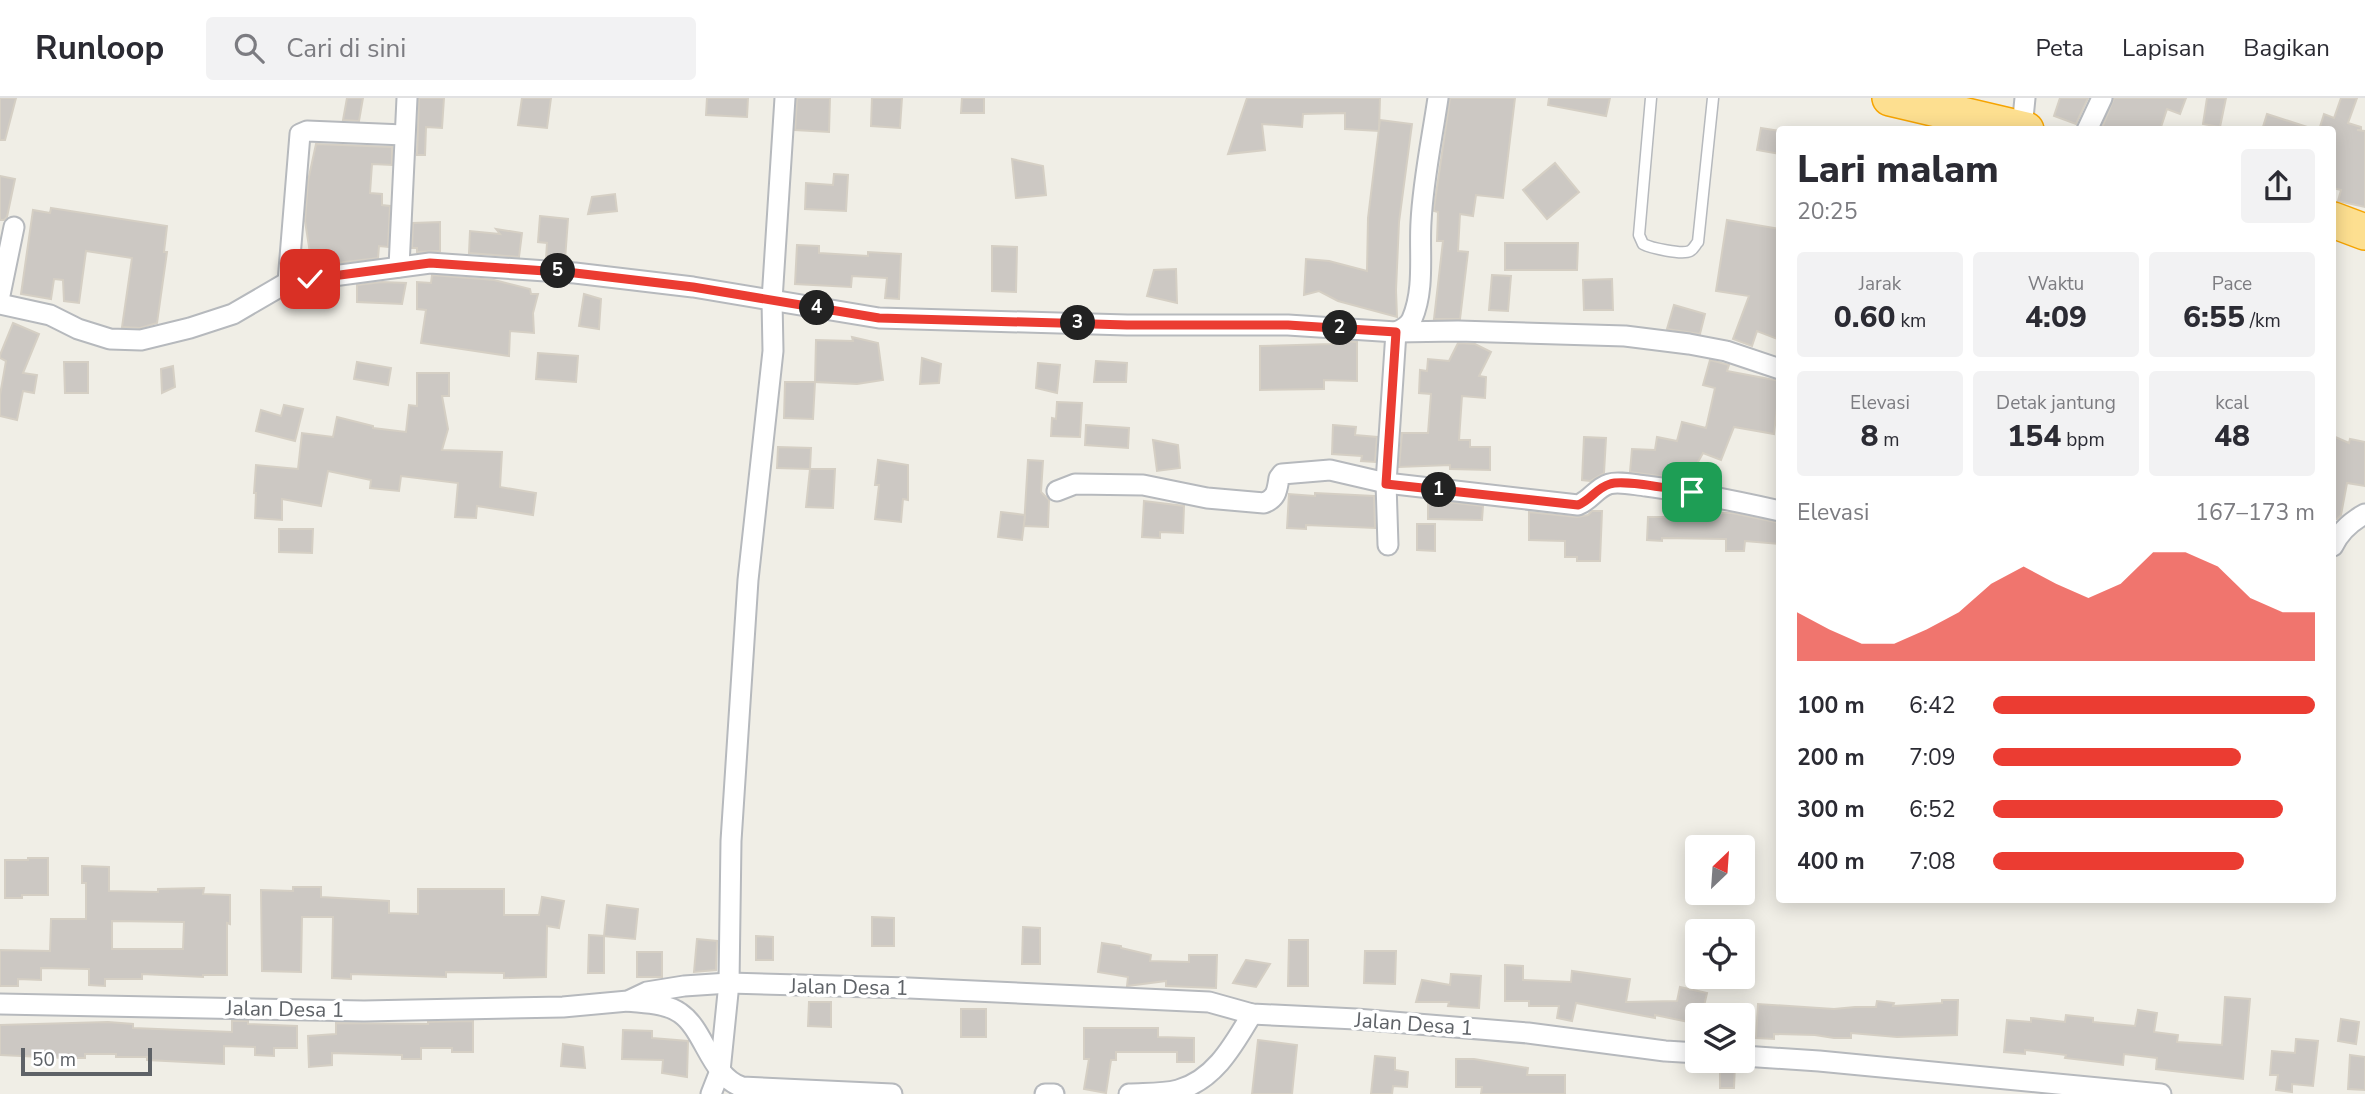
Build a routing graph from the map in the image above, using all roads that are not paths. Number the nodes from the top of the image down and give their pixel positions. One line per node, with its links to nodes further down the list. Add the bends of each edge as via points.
1 (407, 98): 10 (street)
2 (785, 98): 17 (street)
3 (1438, 98): 19 (street, via 1421,220 1417,301 1411,321)
4 (1651, 98): 5 (lane, via 1639,235 1650,248 1685,252 1698,242)
5 (1713, 98)
6 (1890, 98): 8 (highway)
7 (2102, 98): 9 (street)
8 (2024, 119)
9 (2089, 126)
10 (404, 135): 14 (street); 15 (street, via 300,134)
11 (2336, 221): 13 (highway)
12 (14, 227): 16 (street)
13 (2365, 232)
14 (399, 267): 15 (street); 17 (street, via 430,263 575,273)
15 (288, 282): 18 (street, via 233,314 141,340 110,339 50,316)
16 (0, 295)
17 (772, 300): 19 (street, via 879,318); 27 (street, via 773,351 748,580 731,841)
18 (0, 304)
19 (1396, 332): 20 (street, via 1625,336 1726,351); 21 (street)
20 (1776, 368)
21 (1386, 484): 22 (street, via 1330,470 1290,473 1279,478 1276,495 1264,503 1143,485 1075,484); 23 (street, via 1578,505 1611,483 1692,492); 26 (street)
22 (1057, 491)
23 (1776, 511)
24 (2365, 514): 25 (street)
25 (2336, 539)
26 (1388, 545)
27 (729, 983): 28 (street, Jalan Desa 1, via 647,992); 30 (street, Jalan Desa 1, via 1209,1002); 33 (street)
28 (628, 1001): 29 (street, Jalan Desa 1, via 563,1007 364,1011); 33 (street, via 678,1011 686,1017)
29 (0, 1004)
30 (1252, 1014): 31 (street, Jalan Desa 1, via 1528,1033); 38 (street, via 1222,1062 1207,1075 1178,1090)
31 (1685, 1052)
32 (1755, 1057): 39 (street)
33 (720, 1071): 34 (street); 35 (street, via 741,1087)
34 (711, 1094)
35 (892, 1094)
36 (1045, 1094): 37 (street)
37 (1054, 1094)
38 (1129, 1094)
39 (2161, 1094)

